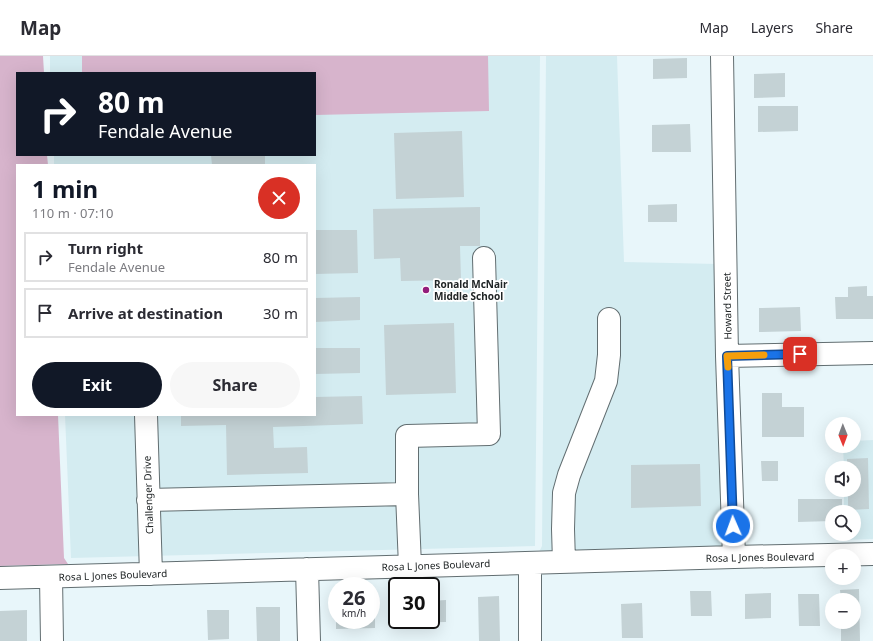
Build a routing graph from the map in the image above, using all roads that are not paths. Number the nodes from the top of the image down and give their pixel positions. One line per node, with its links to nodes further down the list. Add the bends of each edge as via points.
1 (722, 56): 5 (street, Howard Street)
2 (484, 258): 7 (street, via 489,434 407,436)
3 (609, 319): 11 (street, via 606,380 564,493)
4 (873, 353): 5 (street)
5 (727, 356): 10 (street, Howard Street)
6 (146, 416): 8 (street, Challenger Drive)
7 (407, 494): 8 (street); 13 (street)
8 (148, 500): 15 (street, Challenger Drive)
9 (873, 554): 10 (street, Rosa L Jones Boulevard)
10 (734, 557): 11 (street, Rosa L Jones Boulevard)
11 (564, 562): 12 (street, Rosa L Jones Boulevard)
12 (530, 563): 13 (street, Rosa L Jones Boulevard); 20 (street)
13 (410, 566): 14 (street, Rosa L Jones Boulevard)
14 (308, 569): 15 (street, Rosa L Jones Boulevard); 19 (street)
15 (151, 574): 16 (street, Rosa L Jones Boulevard)
16 (51, 577): 17 (street, Rosa L Jones Boulevard); 18 (street)
17 (0, 578)
18 (52, 641)
19 (309, 641)
20 (530, 641)

